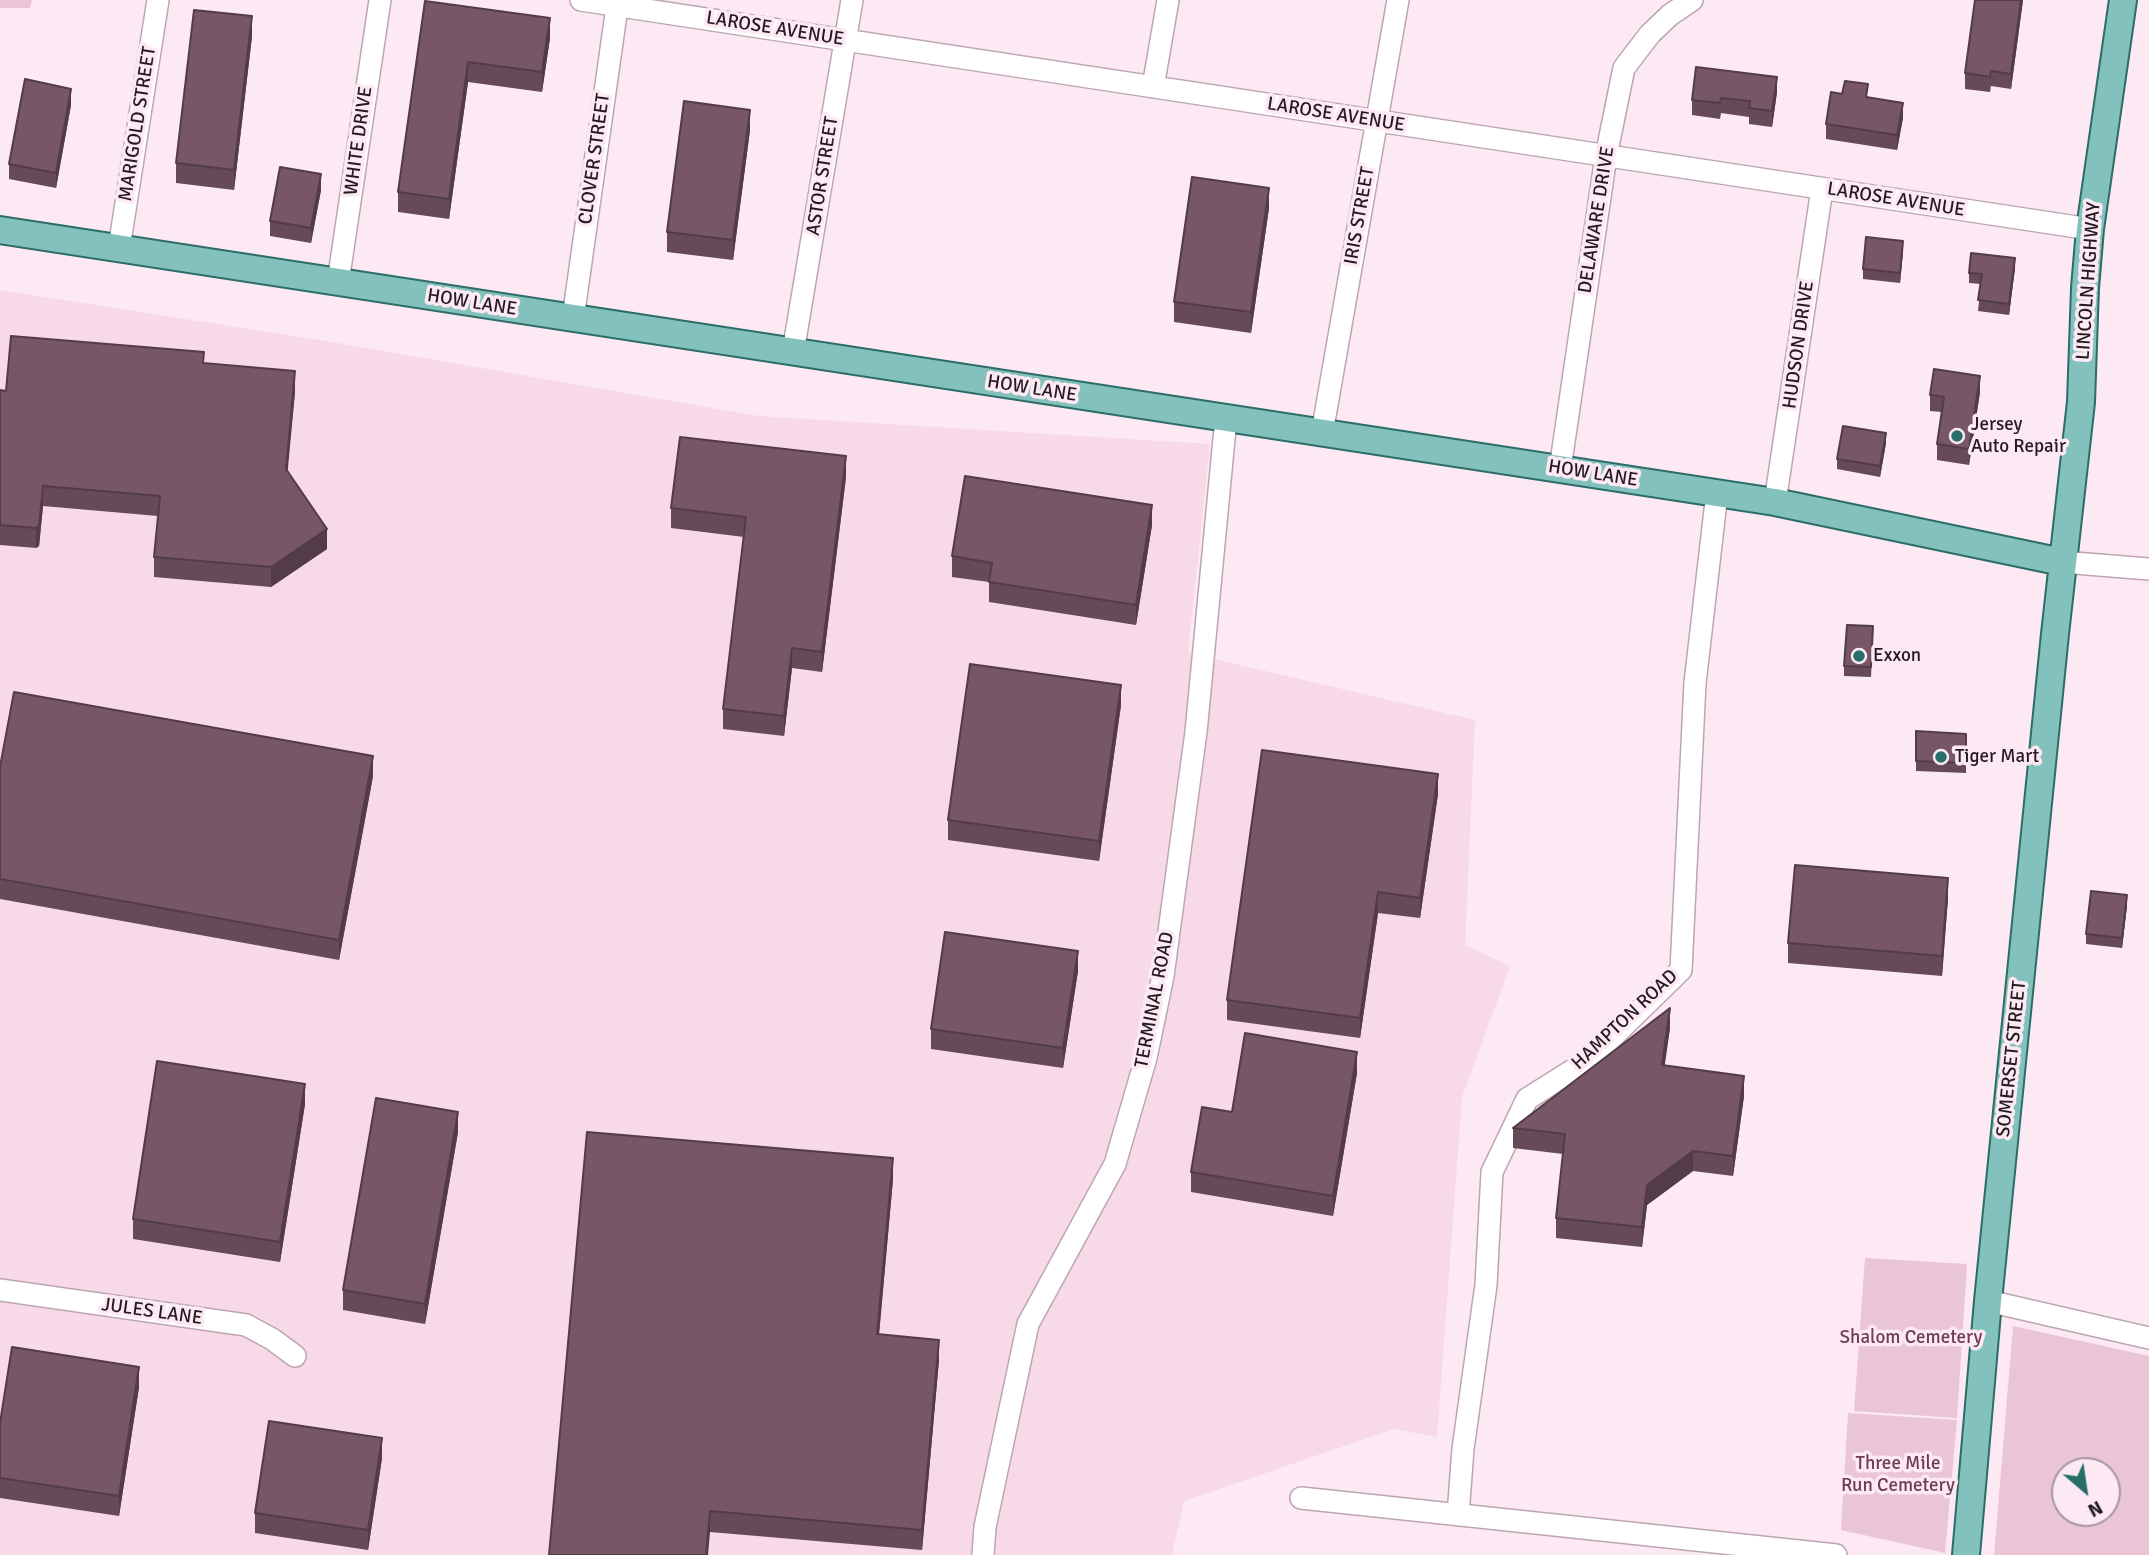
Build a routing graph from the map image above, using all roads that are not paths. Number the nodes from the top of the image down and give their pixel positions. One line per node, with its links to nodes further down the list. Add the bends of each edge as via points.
1 (158, 0): 17 (street, MARIGOLD STREET)
2 (380, 0): 18 (street, WHITE DRIVE)
3 (582, 0): 9 (street, LAROSE AVENUE)
4 (852, 0): 10 (street, ASTOR STREET)
5 (1168, 0): 11 (street)
6 (1398, 0): 12 (street, IRIS STREET)
7 (1692, 0): 13 (street, DELAWARE DRIVE, via 1660,25 1624,68)
8 (2123, 0): 15 (main road, LINCOLN HIGHWAY)
9 (617, 3): 10 (street, LAROSE AVENUE); 19 (street, CLOVER STREET)
10 (845, 40): 11 (street, LAROSE AVENUE); 20 (street, ASTOR STREET)
11 (1153, 87): 12 (street, LAROSE AVENUE)
12 (1377, 121): 13 (street, LAROSE AVENUE); 22 (street, IRIS STREET)
13 (1606, 156): 14 (street, LAROSE AVENUE); 23 (street, DELAWARE DRIVE)
14 (1822, 188): 15 (street, LAROSE AVENUE); 25 (street, HUDSON DRIVE)
15 (2090, 229): 26 (main road, LINCOLN HIGHWAY, via 2081,402)
16 (0, 230): 17 (main road, HOW LANE)
17 (119, 248): 18 (main road, HOW LANE)
18 (338, 282): 19 (main road, HOW LANE)
19 (573, 318): 20 (main road, HOW LANE)
20 (793, 352): 21 (main road, HOW LANE)
21 (1226, 418): 22 (main road, HOW LANE); 34 (street, TERMINAL ROAD, via 1196,732 1163,976 1149,1045 1115,1164 1028,1324)
22 (1322, 433): 23 (main road, HOW LANE)
23 (1560, 469): 24 (main road, HOW LANE)
24 (1717, 494): 25 (main road, HOW LANE); 33 (street, HAMPTON ROAD, via 1695,683 1681,970 1589,1059 1527,1099 1492,1172 1486,1285)
25 (1776, 502): 26 (main road, HOW LANE)
26 (2062, 562): 27 (street); 29 (main road, SOMERSET STREET)
27 (2149, 569)
28 (0, 1290): 31 (street, JULES LANE, via 246,1325)
29 (1988, 1301): 30 (street); 36 (main road, SOMERSET STREET)
30 (2149, 1338)
31 (295, 1356)
32 (1301, 1498): 33 (street)
33 (1458, 1515): 35 (street)
34 (983, 1555)
35 (1836, 1555)
36 (1966, 1555)

